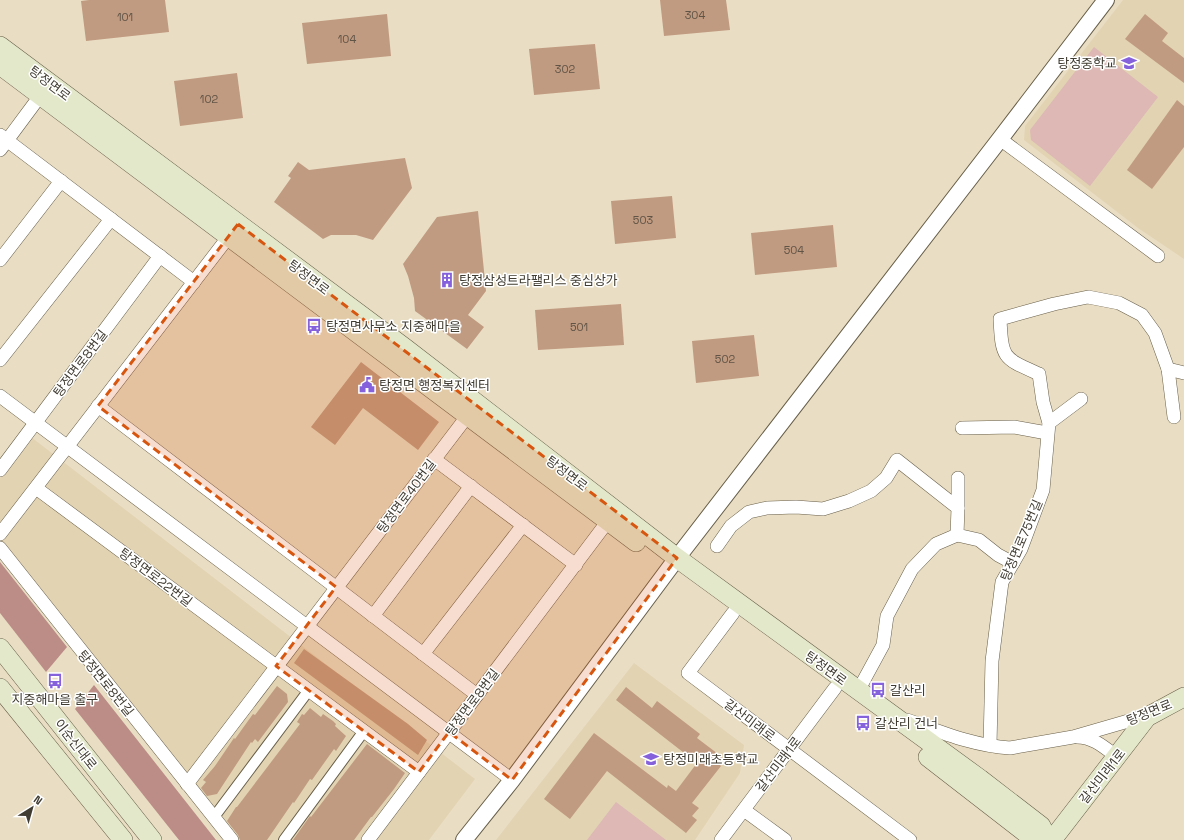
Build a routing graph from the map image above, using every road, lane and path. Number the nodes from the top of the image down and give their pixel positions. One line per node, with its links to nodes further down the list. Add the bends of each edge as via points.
1 (1106, 0): 5 (street)
2 (0, 46): 9 (main road, 탕정면로)
3 (0, 65): 4 (main road, 탕정면로)
4 (40, 96): 6 (street); 9 (main road, 탕정면로)
5 (1000, 139): 11 (street); 38 (street)
6 (2, 142): 7 (street)
7 (61, 181): 8 (street); 12 (street)
8 (111, 220): 10 (street); 14 (street)
9 (234, 230): 13 (street); 20 (main road, 탕정면로, via 405,348)
10 (160, 256): 13 (street); 22 (street, 탕정면로8번길)
11 (1158, 256)
12 (0, 260)
13 (194, 282): 19 (street)
14 (0, 360)
15 (1168, 370): 16 (street); 21 (street); 24 (street, 탕정면로75번길, via 1155,333 1142,315 1119,303 1088,298 1054,304 1000,319 1001,345 1006,355 1013,362 1039,374)
16 (1184, 373)
17 (0, 396): 22 (street)
18 (1081, 399): 24 (street)
19 (98, 406): 25 (street); 41 (street)
20 (472, 409): 26 (street, 탕정면로40번길); 32 (main road, 탕정면로); 38 (main road, 탕정면로)
21 (1174, 417)
22 (36, 423): 25 (street); 27 (street, 탕정면로8번길)
23 (962, 428): 24 (street)
24 (1048, 428): 39 (street, 탕정면로75번길, via 1043,490 1021,549)
25 (67, 446): 30 (street); 44 (street)
26 (434, 459): 29 (street); 41 (street, 탕정면로40번길)
27 (0, 470)
28 (958, 478): 31 (street)
29 (471, 486): 33 (street); 43 (street)
30 (36, 488): 34 (street); 47 (street, 탕정면로22번길)
31 (958, 508): 35 (street); 36 (street, via 897,460 886,478 871,491 849,501 823,509 767,508 749,512 731,526)
32 (608, 521): 38 (main road, 탕정면로); 40 (street, 탕정면로8번길)
33 (523, 525): 40 (street); 46 (street)
34 (0, 534)
35 (957, 535): 39 (street, via 979,540); 51 (street, via 936,544 912,569 887,616 883,645)
36 (717, 546)
37 (0, 548): 66 (street, 탕정면로8번길)
38 (674, 562): 42 (main road, 탕정면로); 51 (main road, 탕정면로); 65 (street)
39 (1013, 563): 60 (street, 탕정면로75번길, via 1002,582 992,661)
40 (576, 564): 52 (street, 탕정면로8번길)
41 (336, 588): 43 (street); 44 (street, 탕정면로40번길)
42 (733, 613): 49 (main road, 탕정면로); 61 (street, 갈산미래로, via 688,673)
43 (373, 616): 46 (street)
44 (307, 626): 47 (street, 탕정면로40번길); 57 (street)
45 (0, 648): 70 (main road, 이순신대로)
46 (423, 654): 52 (street)
47 (276, 666): 50 (street); 66 (street, 탕정면로40번길)
48 (0, 688): 69 (main road, 이순신대로)
49 (835, 688): 55 (main road, 탕정면로); 61 (street, 갈산미래1로)
50 (309, 690): 56 (street); 68 (street)
51 (858, 691): 55 (main road, 탕정면로)
52 (477, 695): 57 (street, 탕정면로8번길)
53 (1184, 697): 54 (main road, 탕정면로)
54 (1152, 714): 58 (street, 탕정면로); 62 (main road, 갈산미래1로)
55 (886, 718): 59 (street, 탕정면로); 63 (main road); 78 (main road, via 1026,833)
56 (364, 731): 64 (street); 72 (street)
57 (449, 732): 64 (street, 탕정면로8번길); 65 (street)
58 (1073, 737): 60 (street, 탕정면로, via 1010,748); 62 (street, via 1096,741)
59 (966, 740): 60 (street, 탕정면로); 63 (street, via 954,747)
60 (990, 745)
61 (789, 749): 67 (street, 갈산미래1로); 77 (street, 갈산미래로)
62 (1116, 757): 80 (main road, 갈산미래1로)
63 (955, 762): 79 (main road, via 1041,826)
64 (419, 772): 73 (street, 탕정면로8번길)
65 (512, 780): 74 (street)
66 (188, 784): 68 (street, 탕정면로8번길)
67 (744, 810): 75 (street, 갈산미래1로); 76 (street)
68 (214, 817): 71 (street, 탕정면로8번길)
69 (123, 840)
70 (152, 840)
71 (232, 840)
72 (284, 840)
73 (368, 840)
74 (464, 840)
75 (722, 840)
76 (785, 840)
77 (910, 840)
78 (1042, 840)
79 (1048, 840)
80 (1052, 840)

